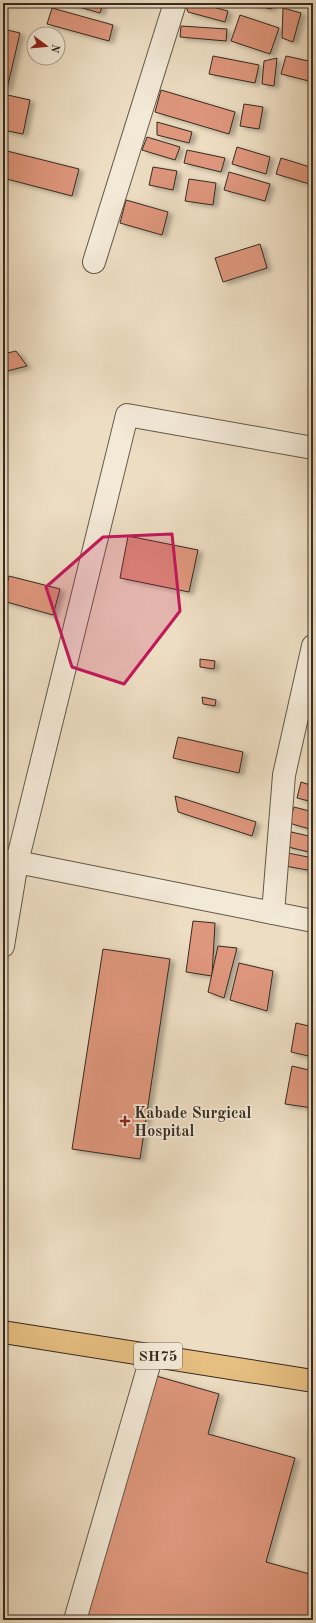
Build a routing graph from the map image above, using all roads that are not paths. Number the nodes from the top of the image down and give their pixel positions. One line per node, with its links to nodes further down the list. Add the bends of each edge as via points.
1 (175, 3): 2 (street)
2 (94, 262)
3 (313, 448): 5 (street, via 127,415)
4 (313, 646): 6 (street, via 284,775)
5 (10, 861): 6 (street); 8 (street)
6 (273, 913): 7 (street)
7 (313, 921)
8 (3, 946)
9 (3, 1332): 10 (main road, SH75)
10 (152, 1355): 11 (main road, SH75); 12 (street)
11 (313, 1381)
12 (75, 1620)

